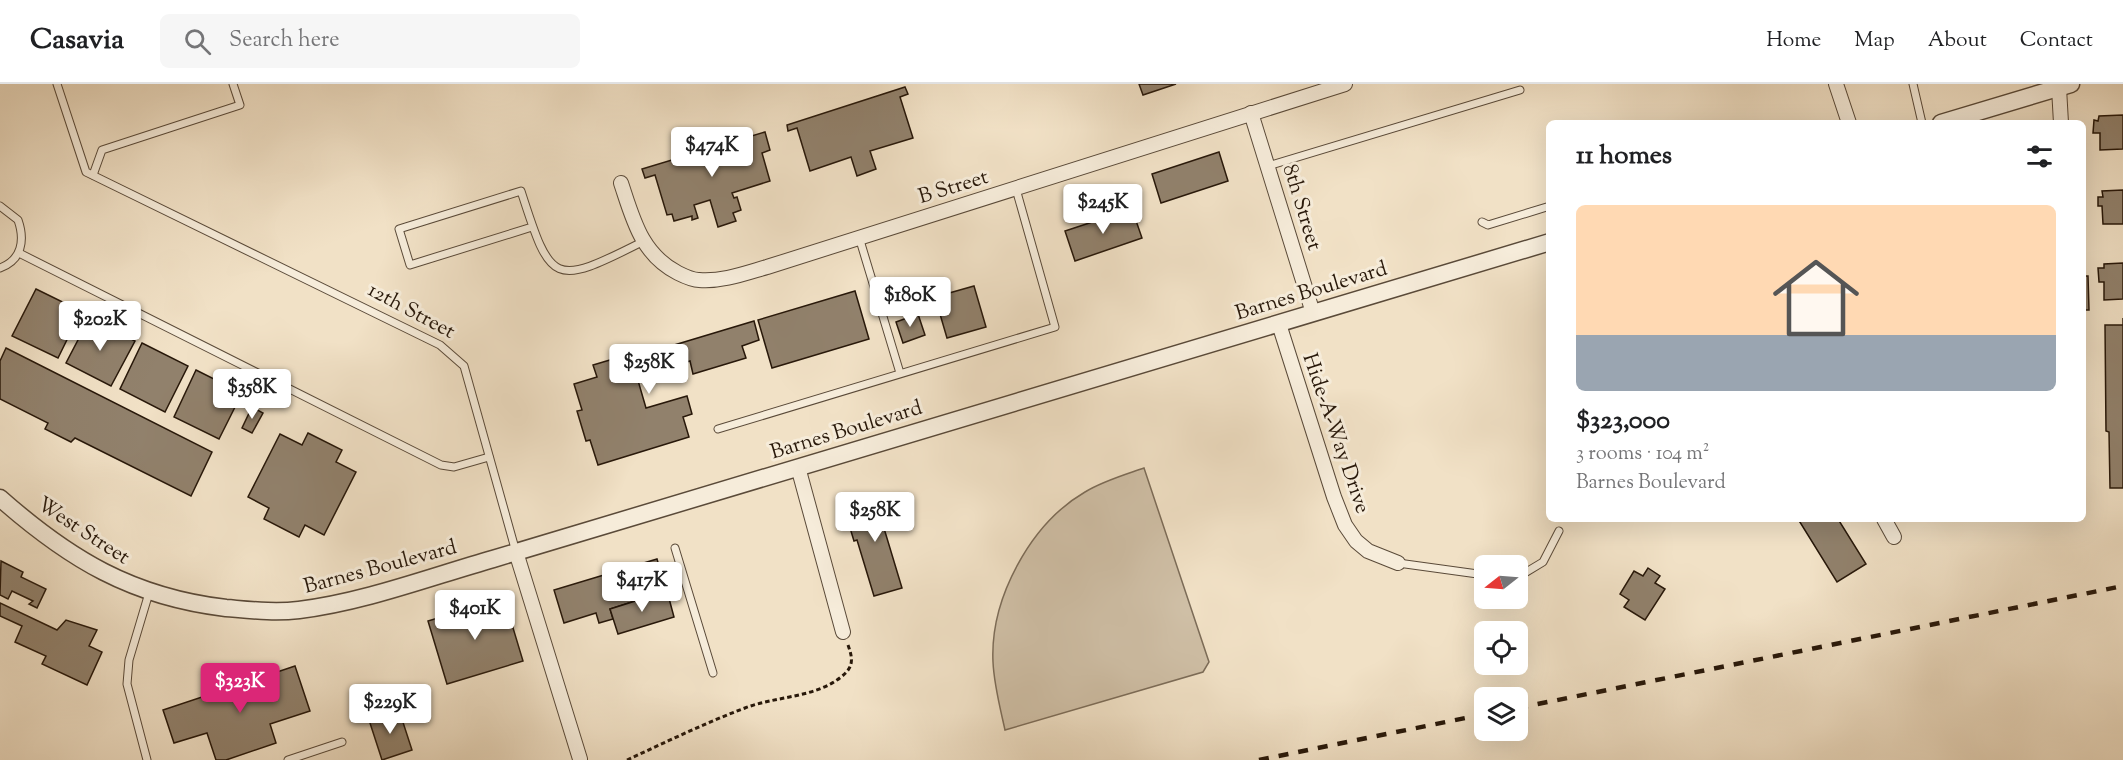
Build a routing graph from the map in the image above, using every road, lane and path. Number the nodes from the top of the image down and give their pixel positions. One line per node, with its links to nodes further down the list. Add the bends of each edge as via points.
1 (57, 84): 14 (lane, via 86,172)
2 (233, 84): 14 (lane, via 240,105 102,150)
3 (1345, 84): 8 (street, B Street)
4 (1836, 84): 9 (street)
5 (1913, 84): 10 (lane)
6 (2065, 86): 11 (street); 12 (street)
7 (1520, 90): 13 (lane)
8 (1251, 113): 13 (street, 8th Street); 16 (street, B Street)
9 (1848, 120)
10 (1921, 120)
11 (1951, 120)
12 (2061, 120)
13 (1268, 166): 26 (street, 8th Street)
14 (93, 175): 30 (lane, 12th Street, via 440,345 464,366)
15 (621, 183): 22 (street, B Street)
16 (1016, 189): 21 (street, B Street); 28 (lane, via 1055,327)
17 (0, 206): 24 (lane, via 18,220 22,231)
18 (1546, 207): 19 (lane, via 1488,225)
19 (1482, 222)
20 (532, 227): 20 (lane, via 521,191 399,229 410,266); 22 (lane, via 548,262 561,270 592,267)
21 (859, 237): 22 (street, B Street, via 740,274 697,280 666,267); 28 (lane)
22 (642, 242)
23 (1546, 243): 26 (street, Barnes Boulevard)
24 (19, 253): 25 (lane); 30 (lane, via 441,465 454,467)
25 (0, 268)
26 (1313, 313): 27 (street, Barnes Boulevard)
27 (1279, 324): 31 (street, Barnes Boulevard); 38 (street, Hide-A-Way Drive, via 1346,525 1368,551)
28 (900, 373): 29 (lane)
29 (718, 429)
30 (489, 458): 37 (lane, 12th Street)
31 (798, 467): 37 (street, Barnes Boulevard); 42 (street)
32 (0, 498): 41 (street, West Street, via 71,553)
33 (1886, 522): 35 (street)
34 (1559, 531): 39 (lane, via 1543,562)
35 (1894, 537)
36 (675, 548): 43 (lane)
37 (516, 552): 41 (street, Barnes Boulevard, via 348,600 298,610 246,610); 45 (street, 12th Street)
38 (1398, 563): 40 (lane)
39 (1528, 571)
40 (1474, 573)
41 (149, 593): 46 (lane, via 129,660 127,684)
42 (843, 632): 48 (path, via 853,657 852,665 826,688 747,707)
43 (713, 673)
44 (342, 742): 47 (lane)
45 (580, 759)
46 (147, 760)
47 (288, 760)
48 (627, 760)

